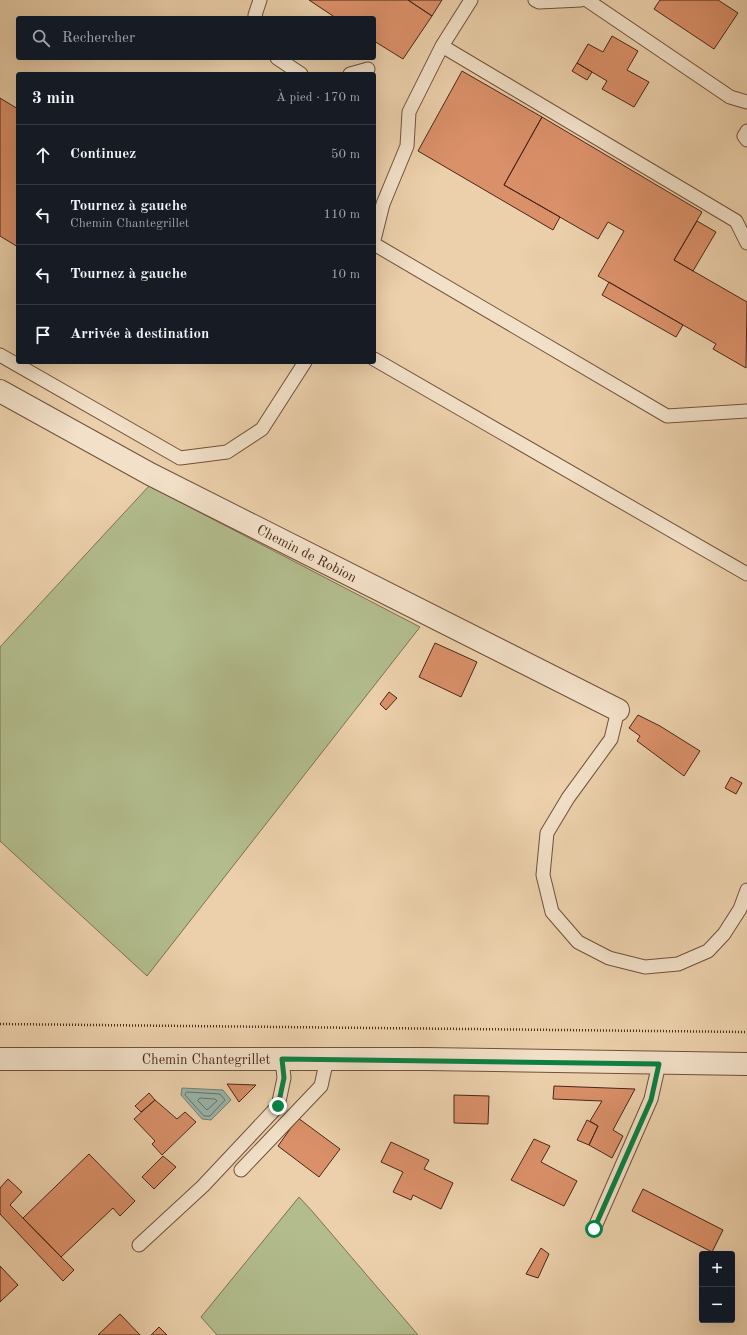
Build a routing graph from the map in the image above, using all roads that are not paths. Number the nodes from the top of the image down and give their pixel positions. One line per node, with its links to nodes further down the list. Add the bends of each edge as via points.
1 (260, 0): 6 (lane)
2 (471, 0): 7 (lane)
3 (535, 0): 4 (lane)
4 (581, 0)
5 (588, 0): 12 (lane, via 730,97)
6 (255, 16)
7 (442, 46): 15 (lane, via 409,112 407,146 383,204); 16 (lane, via 736,221)
8 (280, 60): 10 (lane)
9 (368, 69): 11 (lane)
10 (298, 72)
11 (357, 72)
12 (747, 102)
13 (747, 131): 14 (lane, via 744,136)
14 (747, 140)
15 (376, 232)
16 (747, 243)
17 (376, 245): 22 (lane, via 667,416)
18 (0, 355): 20 (lane, via 180,458 227,452 262,429)
19 (376, 360): 23 (lane)
20 (304, 364)
21 (0, 391): 24 (street, Chemin de Robion, via 150,474)
22 (747, 411)
23 (747, 574)
24 (618, 710): 25 (lane, via 611,739 547,832 543,875 552,912 578,942 609,958 645,967 678,964 708,951 724,934 740,909)
25 (747, 890)
26 (0, 1058): 27 (street, Chemin Chantegrillet)
27 (282, 1059): 28 (street, Chemin Chantegrillet); 33 (lane, via 284,1078 278,1106 203,1186)
28 (326, 1059): 29 (street, Chemin Chantegrillet); 31 (lane, via 321,1086)
29 (659, 1064): 30 (street, Chemin Chantegrillet); 32 (lane, via 651,1100)
30 (747, 1064)
31 (241, 1170)
32 (594, 1229)
33 (138, 1245)

